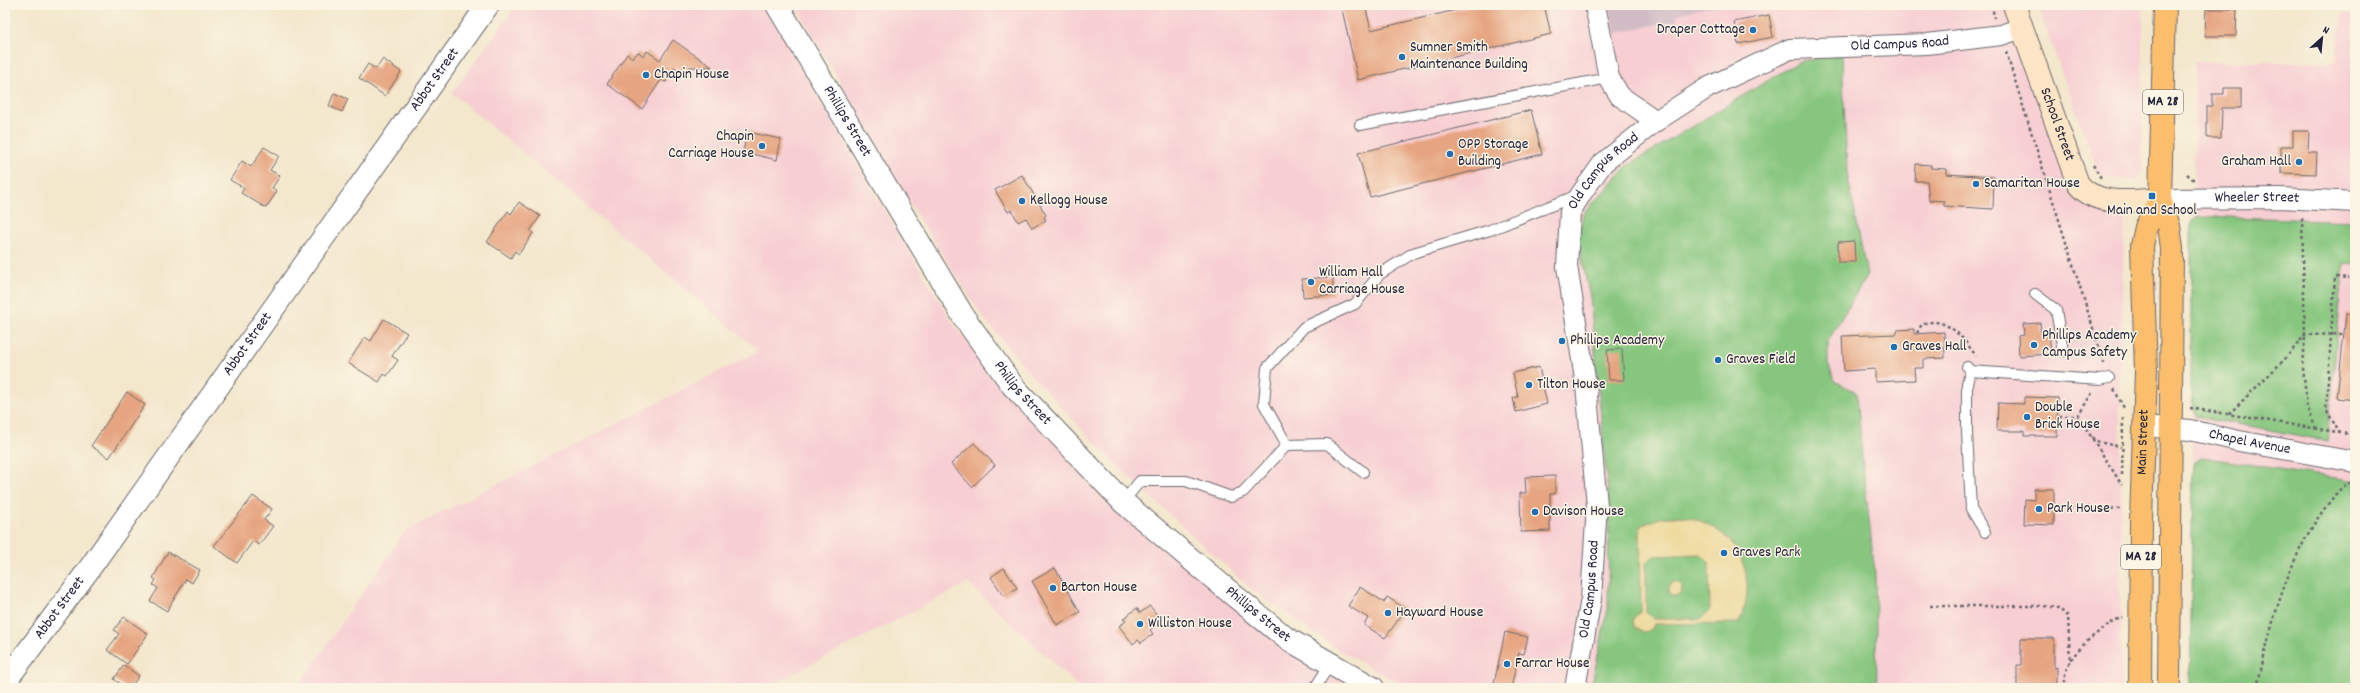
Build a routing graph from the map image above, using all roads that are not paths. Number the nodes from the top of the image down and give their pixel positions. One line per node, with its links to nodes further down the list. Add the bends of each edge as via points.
1 (488, 5): 24 (street, Abbot Street, via 91,566)
2 (776, 5): 21 (street, Phillips Street, via 965,319 1013,386)
3 (1595, 5): 7 (street)
4 (2014, 5): 6 (main road, School Street)
5 (2165, 5): 11 (main road, Main Street / MA 28)
6 (2022, 28): 8 (street, Old Campus Road, via 2001,35 1927,44 1790,49 1707,88); 11 (main road, School Street, via 2082,190 2113,200)
7 (1609, 78): 8 (street, via 1620,96); 9 (lane)
8 (1656, 121): 10 (street, Old Campus Road, via 1603,163)
9 (1360, 125)
10 (1581, 194): 18 (lane, via 1490,230 1413,253 1380,274 1355,304 1304,327 1267,368 1264,404); 27 (street, Old Campus Road, via 1570,212 1567,266 1586,385 1597,505 1591,599)
11 (2160, 199): 12 (street, Wheeler Street, via 2280,198); 16 (main road, Main Street / MA 28, via 2146,227 2142,246 2146,372); 17 (main road, Main Street / MA 28, via 2169,226 2172,248)
12 (2355, 202)
13 (2035, 294): 14 (lane, via 2056,310)
14 (2063, 351)
15 (2109, 378): 22 (lane, via 2100,380 1968,369 1967,432 1971,509)
16 (2144, 426): 17 (street, Chapel Avenue); 28 (main road, Main Street / MA 28)
17 (2172, 427): 19 (street, Chapel Avenue); 29 (main road, Main Street / MA 28)
18 (1287, 445): 20 (lane, via 1327,444); 21 (lane, via 1243,492 1231,498 1186,480 1140,481)
19 (2355, 462)
20 (1363, 472)
21 (1123, 502): 23 (street, Phillips Street, via 1286,638)
22 (1985, 532)
23 (1330, 664): 25 (lane); 26 (street, Phillips Street)
24 (5, 682)
25 (1315, 688)
26 (1373, 688)
27 (1575, 688)
28 (2140, 688)
29 (2169, 688)

